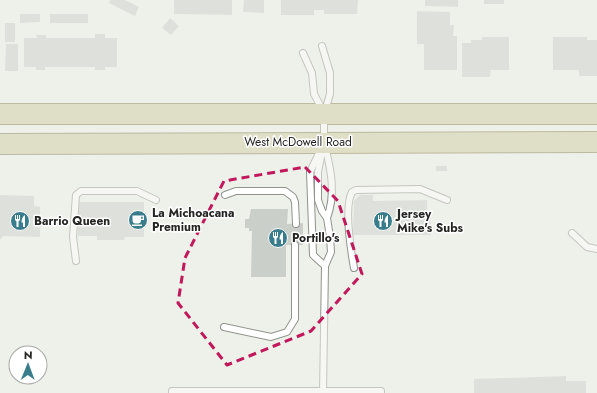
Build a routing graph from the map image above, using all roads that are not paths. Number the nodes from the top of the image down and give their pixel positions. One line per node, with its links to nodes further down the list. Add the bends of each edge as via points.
1 (322, 46): 4 (lane, via 330,73 330,94)
2 (303, 53): 4 (lane, via 312,73 314,94)
3 (0, 114): 4 (main road)
4 (324, 114): 5 (main road); 6 (lane)
5 (597, 114)
6 (324, 142): 7 (main road, West McDowell Road); 8 (main road, West McDowell Road); 12 (lane, via 331,172 332,206); 12 (lane, via 318,172 318,200); 18 (lane, via 310,172 313,255)
7 (597, 142)
8 (0, 144)
9 (225, 195): 13 (lane, via 236,191 285,191 295,202)
10 (156, 200): 17 (lane, via 137,191 81,192 76,195 73,237)
11 (446, 200): 19 (lane, via 420,189 352,192 349,200 349,242)
12 (327, 218): 18 (lane, via 331,252)
13 (296, 224)
14 (572, 234): 16 (lane, via 587,247)
15 (295, 246): 20 (lane, via 295,319 287,332 271,336)
16 (597, 248)
17 (76, 262)
18 (324, 266): 21 (lane)
19 (354, 268)
20 (224, 327)
21 (323, 392): 22 (lane); 23 (lane)
22 (172, 393)
23 (381, 393)

